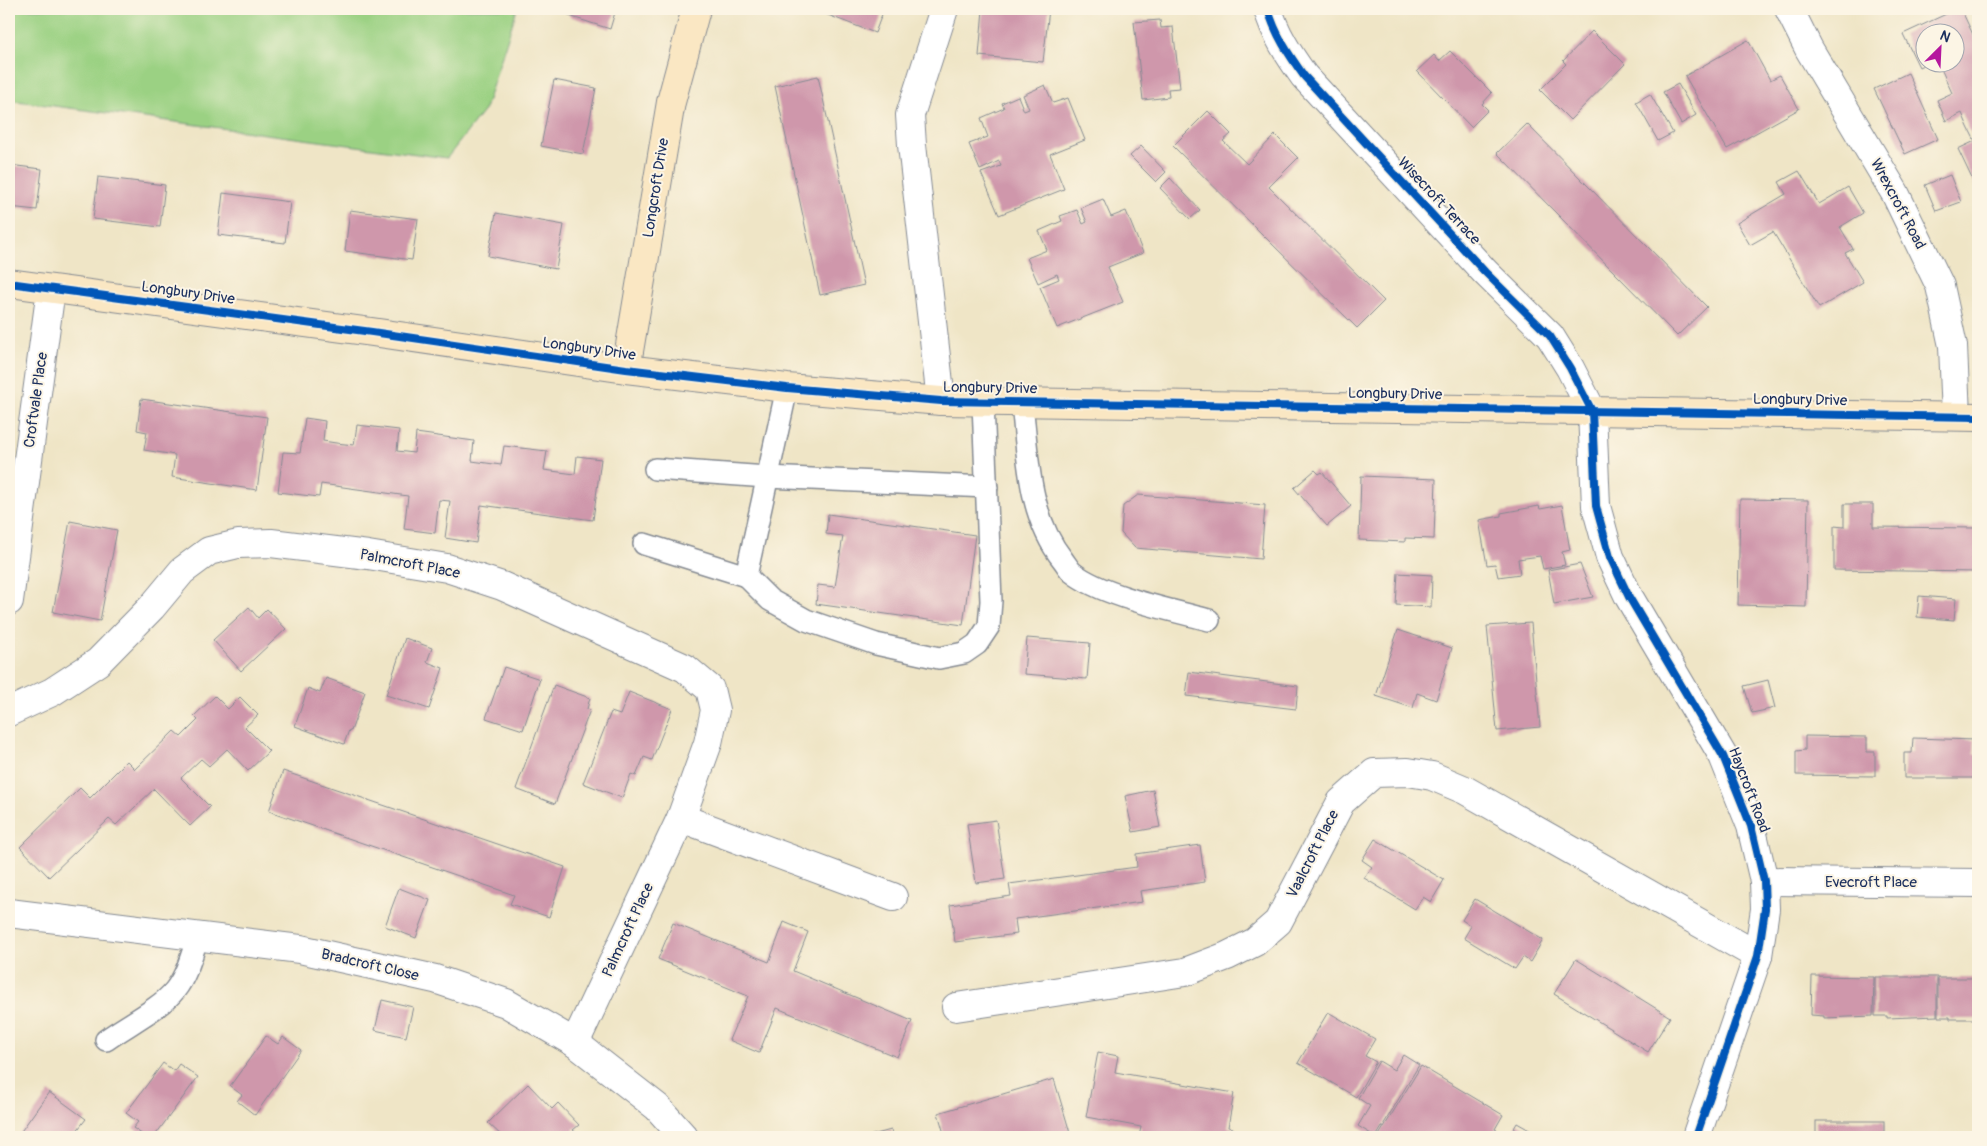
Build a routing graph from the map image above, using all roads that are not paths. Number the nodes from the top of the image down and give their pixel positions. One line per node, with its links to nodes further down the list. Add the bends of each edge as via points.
1 (696, 9): 7 (street, Longcroft Drive, via 670,102)
2 (944, 9): 9 (street, via 910,115)
3 (1268, 9): 12 (street, Wisecroft Terrace, via 1284,47 1304,76 1485,272 1550,336)
4 (1789, 9): 13 (street, Wrexcroft Road, via 1895,193 1940,286)
5 (9, 283): 6 (street, Longbury Drive)
6 (51, 289): 7 (street, Longbury Drive); 18 (street, Croftvale Place)
7 (626, 369): 8 (street, Longbury Drive)
8 (787, 388): 9 (street, Longbury Drive); 15 (lane)
9 (941, 401): 10 (street, Longbury Drive)
10 (983, 402): 11 (street, Longbury Drive); 16 (lane)
11 (1022, 403): 12 (street, Longbury Drive); 21 (lane, via 1034,501 1054,550 1072,572 1103,589)
12 (1592, 411): 13 (street, Longbury Drive); 24 (street, Haycroft Road, via 1596,506 1610,557 1629,597 1723,756 1751,826)
13 (1967, 417)
14 (655, 469): 15 (lane)
15 (766, 477): 16 (lane); 19 (lane)
16 (987, 487): 19 (lane, via 992,600 989,626 977,644 964,654 939,658 876,644 806,620 770,600)
17 (644, 544): 19 (lane)
18 (12, 558): 20 (street, Croftvale Place)
19 (746, 576)
20 (9, 601)
21 (1209, 620)
22 (9, 712): 23 (street, Palmcroft Place, via 52,692 98,662 182,571 209,551 238,544 271,544 368,555 447,568 502,586 685,668 710,689 715,710 708,743)
23 (681, 818): 26 (street); 32 (street, Palmcroft Place)
24 (1764, 881): 25 (street, Evecroft Place); 29 (street, Haycroft Road, via 1765,910)
25 (1978, 883)
26 (893, 897)
27 (9, 914): 28 (street, Bradcroft Close)
28 (198, 936): 31 (lane, via 175,990); 32 (street, Bradcroft Close, via 300,949 435,979 506,1004)
29 (1758, 956): 30 (street, Vaalcroft Place, via 1465,790 1408,772 1374,773 1340,802 1278,922 1255,942 1185,972); 34 (street, Haycroft Road)
30 (956, 1007)
31 (106, 1040)
32 (575, 1043): 33 (street, Bradcroft Close, via 657,1107)
33 (684, 1137)
34 (1696, 1137)

